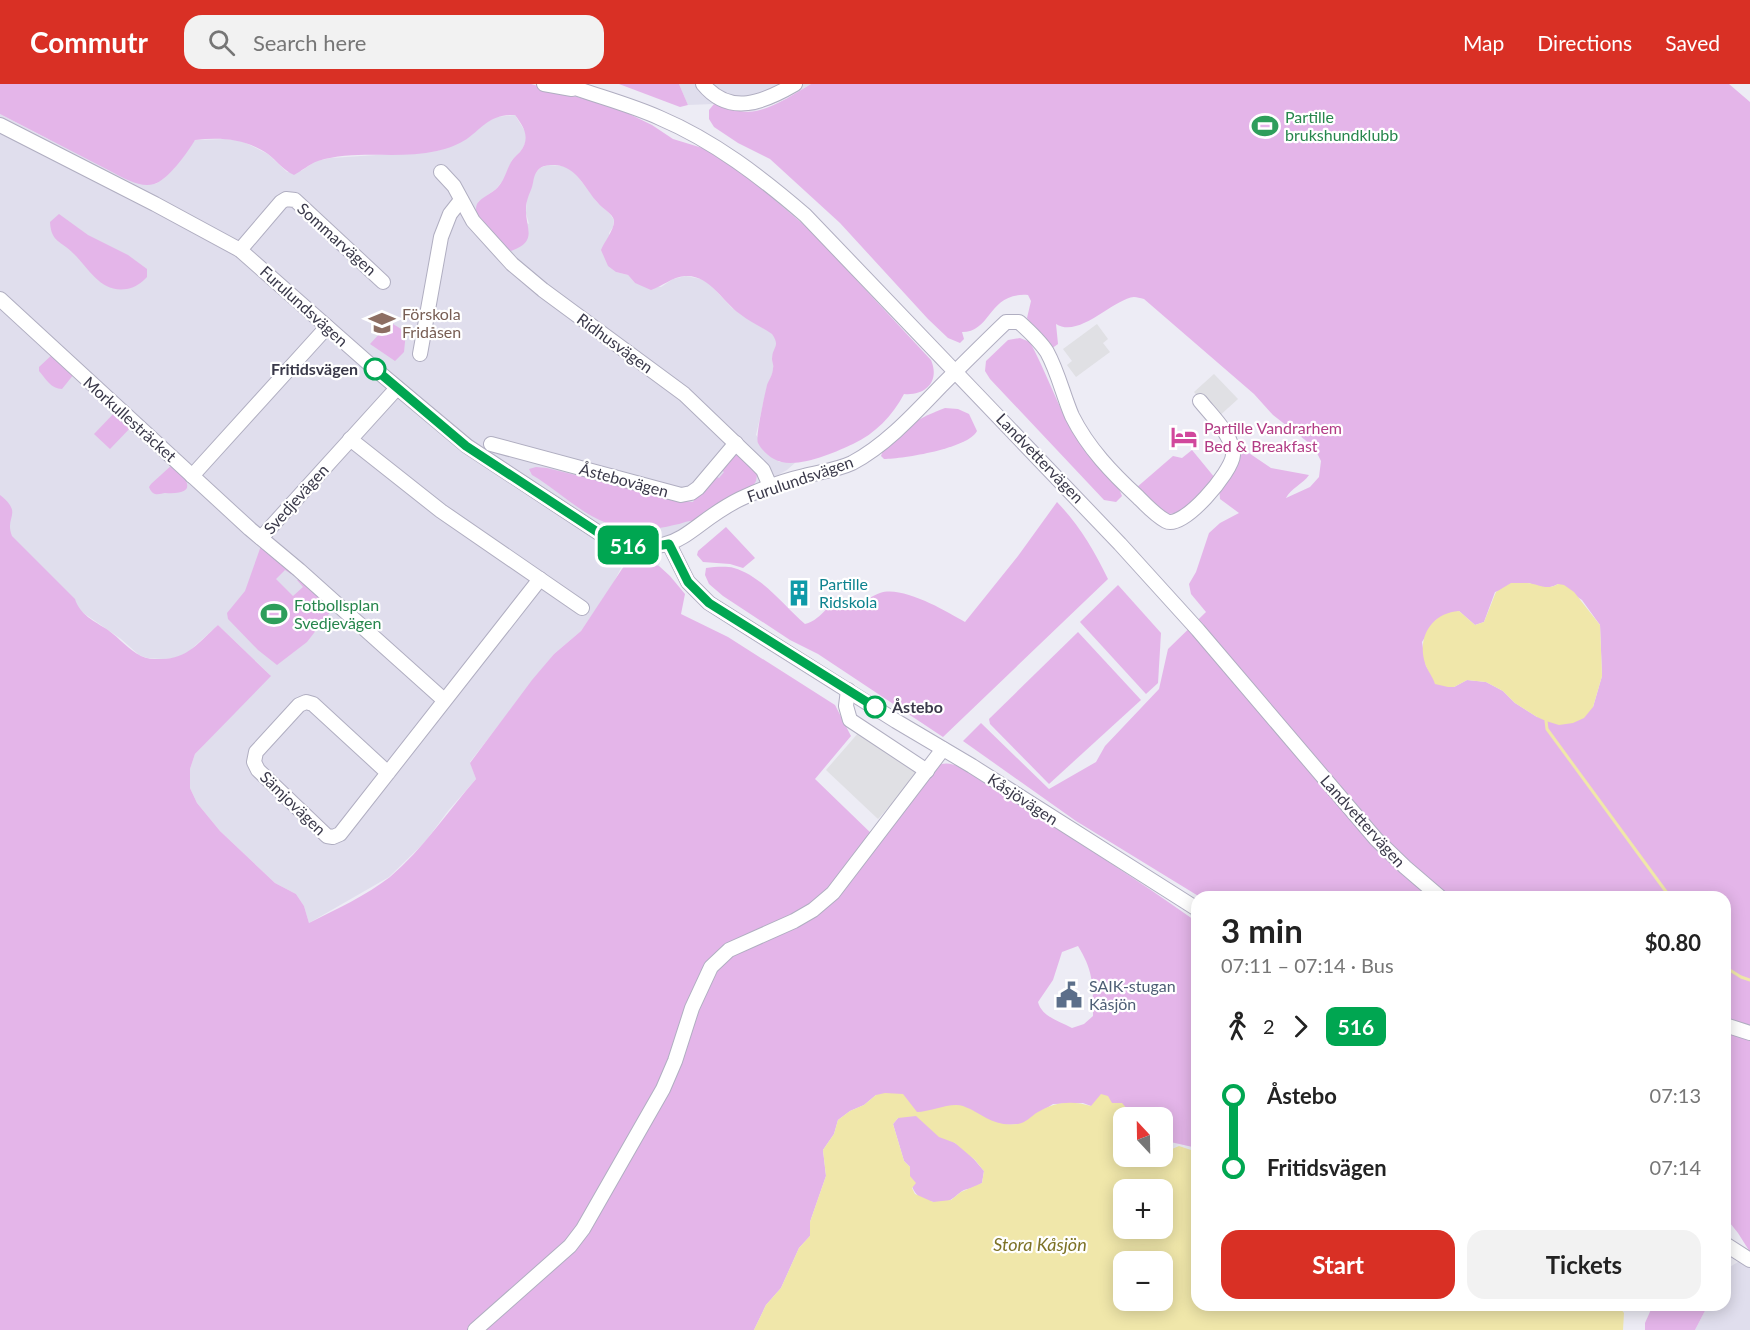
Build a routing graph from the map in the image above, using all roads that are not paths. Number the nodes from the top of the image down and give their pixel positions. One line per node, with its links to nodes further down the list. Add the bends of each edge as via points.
1 (544, 84): 5 (street, Landvettervägen)
2 (564, 84): 5 (street, Landvettervägen)
3 (703, 84): 4 (street, via 719,98 747,104)
4 (795, 84)
5 (582, 91): 14 (street, Landvettervägen, via 662,119 749,169 805,215)
6 (0, 125): 9 (street, Furulundsvägen)
7 (441, 172): 8 (street, Ridhusvägen)
8 (461, 200): 13 (street, via 450,214 441,237); 18 (street, Ridhusvägen, via 473,220 524,275 684,394)
9 (240, 250): 10 (street, Sommarvägen, via 280,202 290,198); 12 (street, Furulundsvägen)
10 (383, 282)
11 (0, 300): 20 (street, Morkullesträcket)
12 (327, 327): 15 (street, Furulundsvägen); 20 (street)
13 (420, 354)
14 (956, 371): 16 (street, via 1006,322 1019,322 1046,351 1072,415 1098,457 1148,507 1173,523 1188,514 1231,463 1228,440); 21 (street, Furulundsvägen, via 866,455 841,467); 31 (street, Landvettervägen, via 1150,577 1376,839)
15 (398, 388): 17 (street, Svedjevägen); 23 (street, Furulundsvägen, via 466,446 605,537 645,548)
16 (1200, 401)
17 (350, 439): 22 (street, Svedjevägen); 24 (street, via 441,511)
18 (735, 443): 19 (street, Åstebovägen, via 698,488 681,495); 21 (street, Ridhusvägen, via 763,470)
19 (492, 444)
20 (192, 476): 22 (street, Morkullesträcket)
21 (770, 486): 23 (street, Furulundsvägen, via 737,501)
22 (261, 538): 27 (street, Svedjevägen)
23 (669, 544): 26 (street, Kåsjövägen, via 688,582 709,603)
24 (540, 579): 25 (street); 27 (street, Sämjovägen)
25 (582, 609)
26 (848, 690): 28 (street, Kåsjövägen); 29 (street, via 846,706 850,720)
27 (444, 700): 30 (street, Sämjovägen)
28 (943, 749): 29 (street); 32 (street, Kåsjövägen)
29 (927, 771): 37 (street, via 833,893 794,921 729,950 711,967 663,1089 583,1228 570,1246)
30 (388, 772): 30 (street, Sämjovägen, via 314,704 306,702 299,705 254,757 258,770 330,837 340,834)
31 (1433, 891)
32 (1191, 905)
33 (1731, 1027): 34 (street)
34 (1750, 1033)
35 (1731, 1248): 36 (street)
36 (1750, 1260)
37 (475, 1330)

